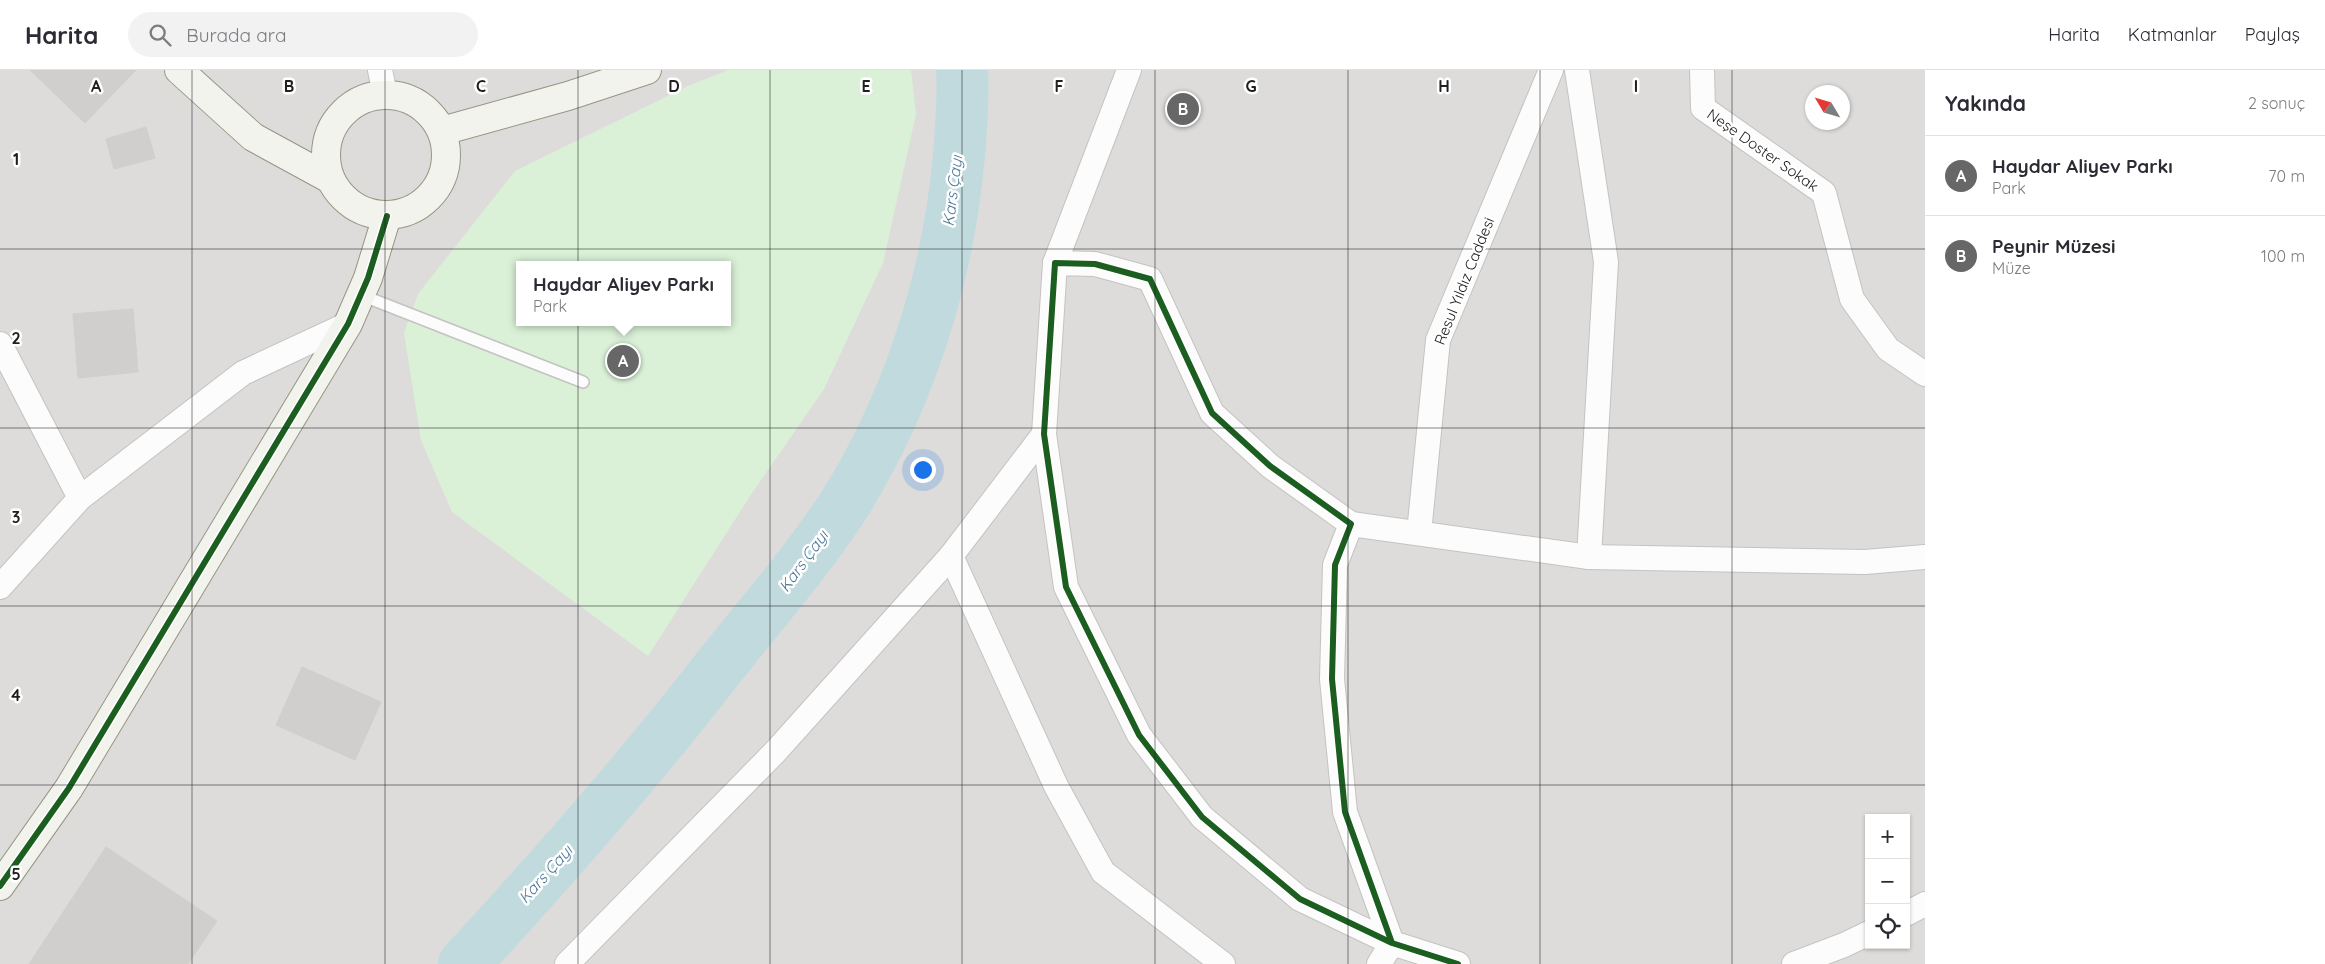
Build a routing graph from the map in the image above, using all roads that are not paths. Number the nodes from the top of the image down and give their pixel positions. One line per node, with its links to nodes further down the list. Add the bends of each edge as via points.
1 (179, 70): 9 (street, via 253,137)
2 (646, 70): 8 (street, via 568,96)
3 (1129, 70): 11 (street)
4 (1551, 70): 20 (street, Resul Yıldız Caddesi, via 1438,340)
5 (1577, 70): 22 (street, via 1606,262)
6 (1702, 70): 15 (street, Neşe Doster Sokak, via 1703,108 1824,193 1852,299 1888,349)
7 (382, 82): 8 (street, via 428,111); 9 (street, via 342,113 330,133 326,156)
8 (442, 131): 10 (street, via 447,154 443,177 430,197 410,211)
9 (330, 179): 10 (street, via 344,199 364,212)
10 (387, 216): 12 (street)
11 (1055, 263): 17 (street); 19 (street, via 1095,264 1150,279 1212,413 1270,466)
12 (361, 295): 13 (street); 16 (lane)
13 (348, 324): 18 (street, via 243,373); 25 (street, via 69,788)
14 (0, 344): 18 (street)
15 (1925, 374)
16 (583, 382)
17 (1044, 434): 21 (street); 29 (street, via 1066,586 1139,735 1202,817 1300,899)
18 (80, 498): 24 (street)
19 (1351, 524): 20 (street); 29 (street, via 1335,565 1332,679 1345,812)
20 (1419, 533): 22 (street)
21 (951, 556): 30 (street, via 776,751); 31 (street, via 1056,786 1103,872)
22 (1589, 557): 23 (street, via 1864,562)
23 (1925, 557)
24 (0, 587)
25 (0, 886)
26 (1925, 904): 27 (street)
27 (1910, 912)
28 (1865, 935): 34 (street)
29 (1392, 943): 32 (street); 33 (street)
30 (567, 964)
31 (1223, 964)
32 (1379, 964)
33 (1458, 964)
34 (1794, 964)

